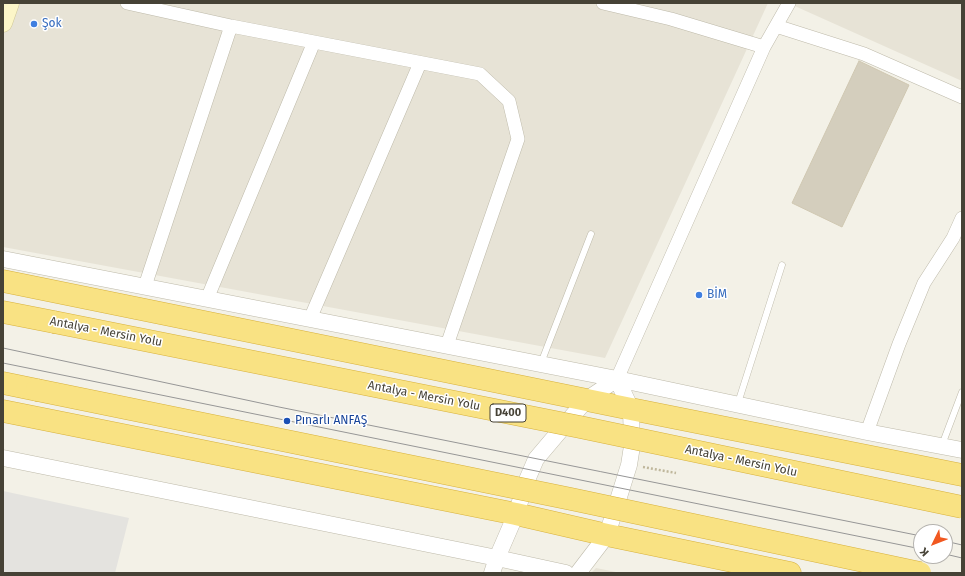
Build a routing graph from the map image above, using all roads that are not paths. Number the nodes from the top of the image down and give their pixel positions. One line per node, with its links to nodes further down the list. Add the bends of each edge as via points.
1 (10, 3): 5 (main road)
2 (127, 3): 6 (street)
3 (603, 3): 9 (street, via 670,19)
4 (789, 3): 7 (street)
5 (3, 23)
6 (231, 26): 8 (street); 17 (street)
7 (776, 26): 9 (street); 11 (street, via 864,54)
8 (314, 42): 10 (street); 18 (street)
9 (764, 47): 23 (street)
10 (420, 63): 20 (street); 21 (street, via 480,74 509,101 518,139)
11 (962, 97)
12 (962, 218): 30 (street, via 953,238 924,283)
13 (591, 234): 22 (lane)
14 (3, 259): 17 (street)
15 (782, 265): 27 (lane)
16 (3, 281): 26 (highway)
17 (145, 286): 18 (street)
18 (207, 299): 20 (street)
19 (3, 312): 35 (highway, Antalya - Mersin Yolu / D400, bridge)
20 (310, 319): 21 (street)
21 (447, 346): 22 (street)
22 (540, 364): 23 (street)
23 (617, 379): 26 (street); 27 (street); 28 (street)
24 (3, 383): 43 (highway, bridge, via 579,500)
25 (962, 392): 31 (lane)
26 (586, 400): 28 (highway); 36 (street, via 536,459)
27 (738, 404): 30 (street)
28 (631, 409): 34 (highway); 37 (street, via 632,446 629,464)
29 (3, 411): 36 (highway)
30 (867, 432): 31 (street)
31 (942, 446): 32 (street)
32 (962, 450)
33 (3, 458): 38 (street)
34 (962, 475)
35 (962, 507)
36 (516, 514): 37 (highway); 38 (street)
37 (607, 535): 41 (street); 42 (highway)
38 (497, 558): 39 (street); 40 (street)
39 (492, 573)
40 (566, 573)
41 (578, 573)
42 (790, 573)
43 (920, 573)

